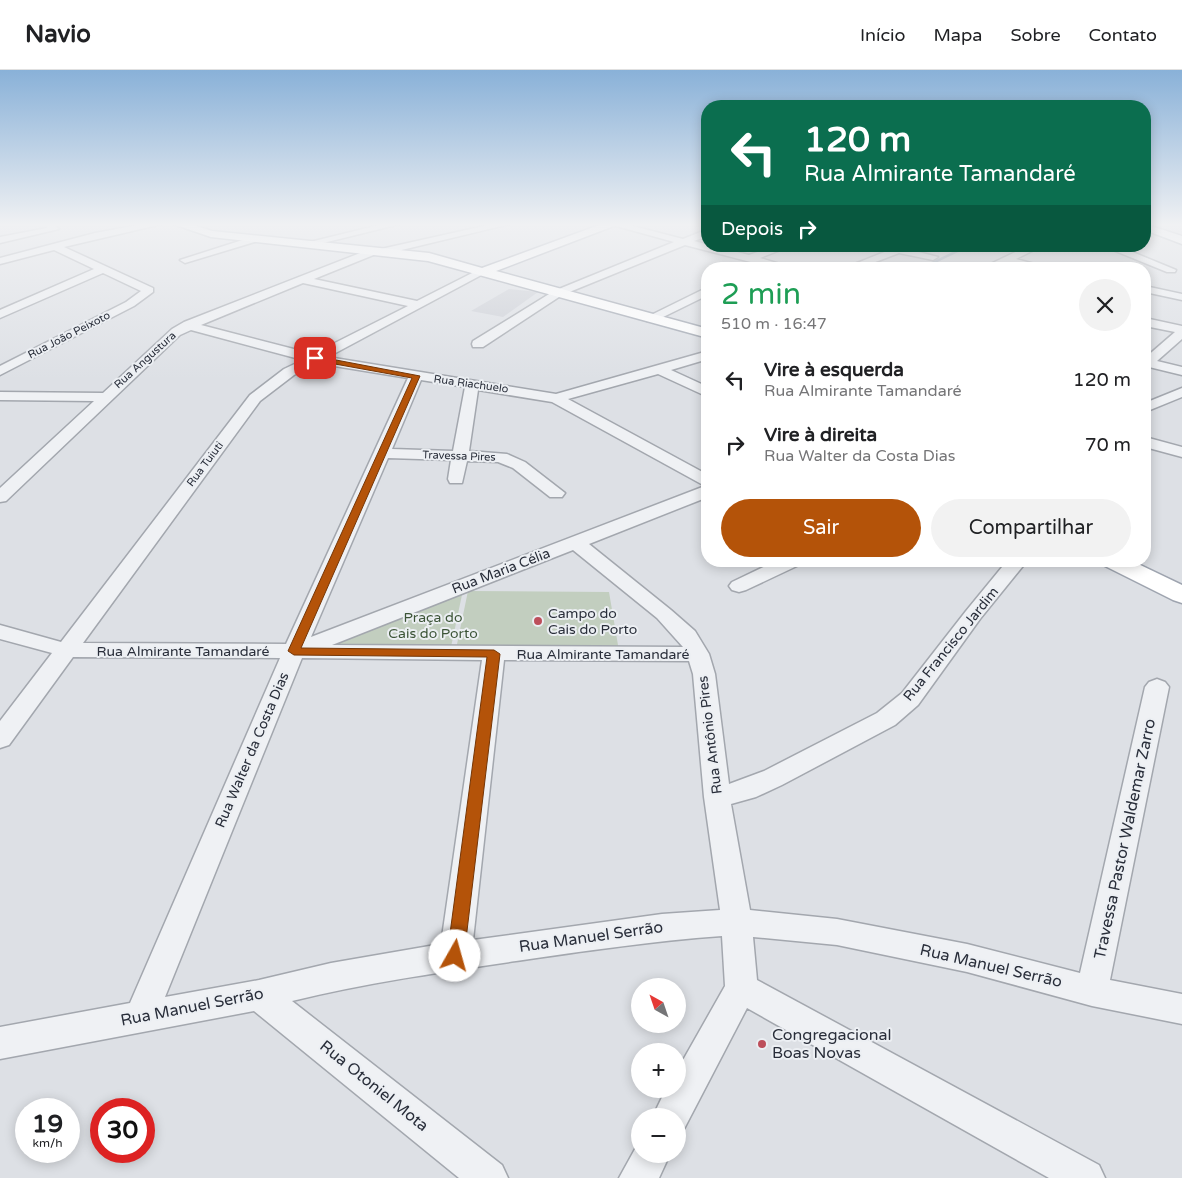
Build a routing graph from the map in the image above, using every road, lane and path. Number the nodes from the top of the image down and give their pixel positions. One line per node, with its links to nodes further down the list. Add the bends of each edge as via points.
1 (87, 276): 13 (street)
2 (117, 276): 24 (street, Rua João Peixoto, via 150,290 130,304)
3 (310, 276): 7 (street, Rua Angustura)
4 (475, 276): 12 (street, Rua Tuiuti)
5 (495, 276): 10 (main road)
6 (602, 276): 10 (street)
7 (301, 279): 12 (street); 16 (street, Rua Angustura)
8 (1151, 290): 11 (street)
9 (701, 293): 14 (street)
10 (558, 294): 14 (main road); 19 (street)
11 (1182, 297)
12 (419, 305): 21 (street, Rua Tuiuti)
13 (0, 314)
14 (651, 318): 17 (main road)
15 (1151, 324): 18 (street)
16 (188, 325): 21 (street, Rua Riachuelo); 32 (street, Rua Angustura, via 158,347)
17 (701, 332)
18 (1182, 332): 22 (street)
19 (478, 344)
20 (701, 357): 25 (street)
21 (315, 358): 27 (street, Rua Riachuelo); 51 (street, Rua Tuiuti, via 277,379 255,398)
22 (1151, 358)
23 (1151, 363): 26 (street)
24 (2, 369)
25 (659, 369): 29 (street); 33 (street)
26 (1182, 371)
27 (416, 376): 28 (street, Rua Riachuelo); 37 (street, Rua Walter da Costa Dias)
28 (472, 385): 33 (street, Rua Riachuelo); 38 (street)
29 (701, 389)
30 (0, 396): 32 (street)
31 (1179, 396): 34 (street)
32 (105, 397): 43 (street, Rua Angustura)
33 (556, 398): 39 (street, Rua Riachuelo)
34 (1151, 406)
35 (1151, 444): 36 (street)
36 (1182, 452)
37 (382, 453): 38 (street, Travessa Pires); 52 (street, Rua Walter da Costa Dias)
38 (460, 455): 40 (street); 41 (street, Travessa Pires, via 492,455 508,460)
39 (701, 478)
40 (456, 479)
41 (556, 492)
42 (701, 494): 44 (street, Rua Maria Célia)
43 (0, 497)
44 (575, 542): 52 (street, Rua Maria Célia); 54 (street, Rua Antônio Pires, via 664,614 687,636)
45 (779, 567): 48 (street)
46 (1013, 567): 57 (street, Rua Francisco Jardim, via 910,699 886,719 774,778 748,790)
47 (1125, 567): 49 (main road)
48 (739, 586)
49 (1182, 595)
50 (0, 632): 51 (street, Rua Almirante Tamandaré)
51 (66, 650): 52 (street, Rua Almirante Tamandaré); 56 (street, Rua Tuiuti)
52 (294, 651): 53 (street, Rua Almirante Tamandaré); 64 (street, Rua Walter da Costa Dias)
53 (494, 654): 54 (street, Rua Almirante Tamandaré); 59 (street)
54 (698, 654): 57 (street, Rua Antônio Pires, via 704,674)
55 (1158, 687): 61 (street, Travessa Pastor Waldemar Zarro)
56 (0, 739)
57 (717, 798): 58 (street, Rua Antônio Pires)
58 (737, 922): 59 (street, Rua Manuel Serrão, via 662,927); 60 (street, Rua Antônio Pires); 61 (street, Rua Manuel Serrão, via 837,932 967,958)
59 (455, 956): 62 (street, Rua Manuel Serrão, via 331,977)
60 (741, 988): 66 (street); 70 (street)
61 (1092, 990): 63 (street, Rua Manuel Serrão)
62 (259, 995): 64 (street, Rua Manuel Serrão); 68 (street, Rua Otoniel Mota)
63 (1182, 1009)
64 (141, 1016): 65 (street, Rua Manuel Serrão)
65 (0, 1043)
66 (675, 1108)
67 (646, 1163): 69 (street)
68 (489, 1178)
69 (638, 1178)
70 (1086, 1178)

